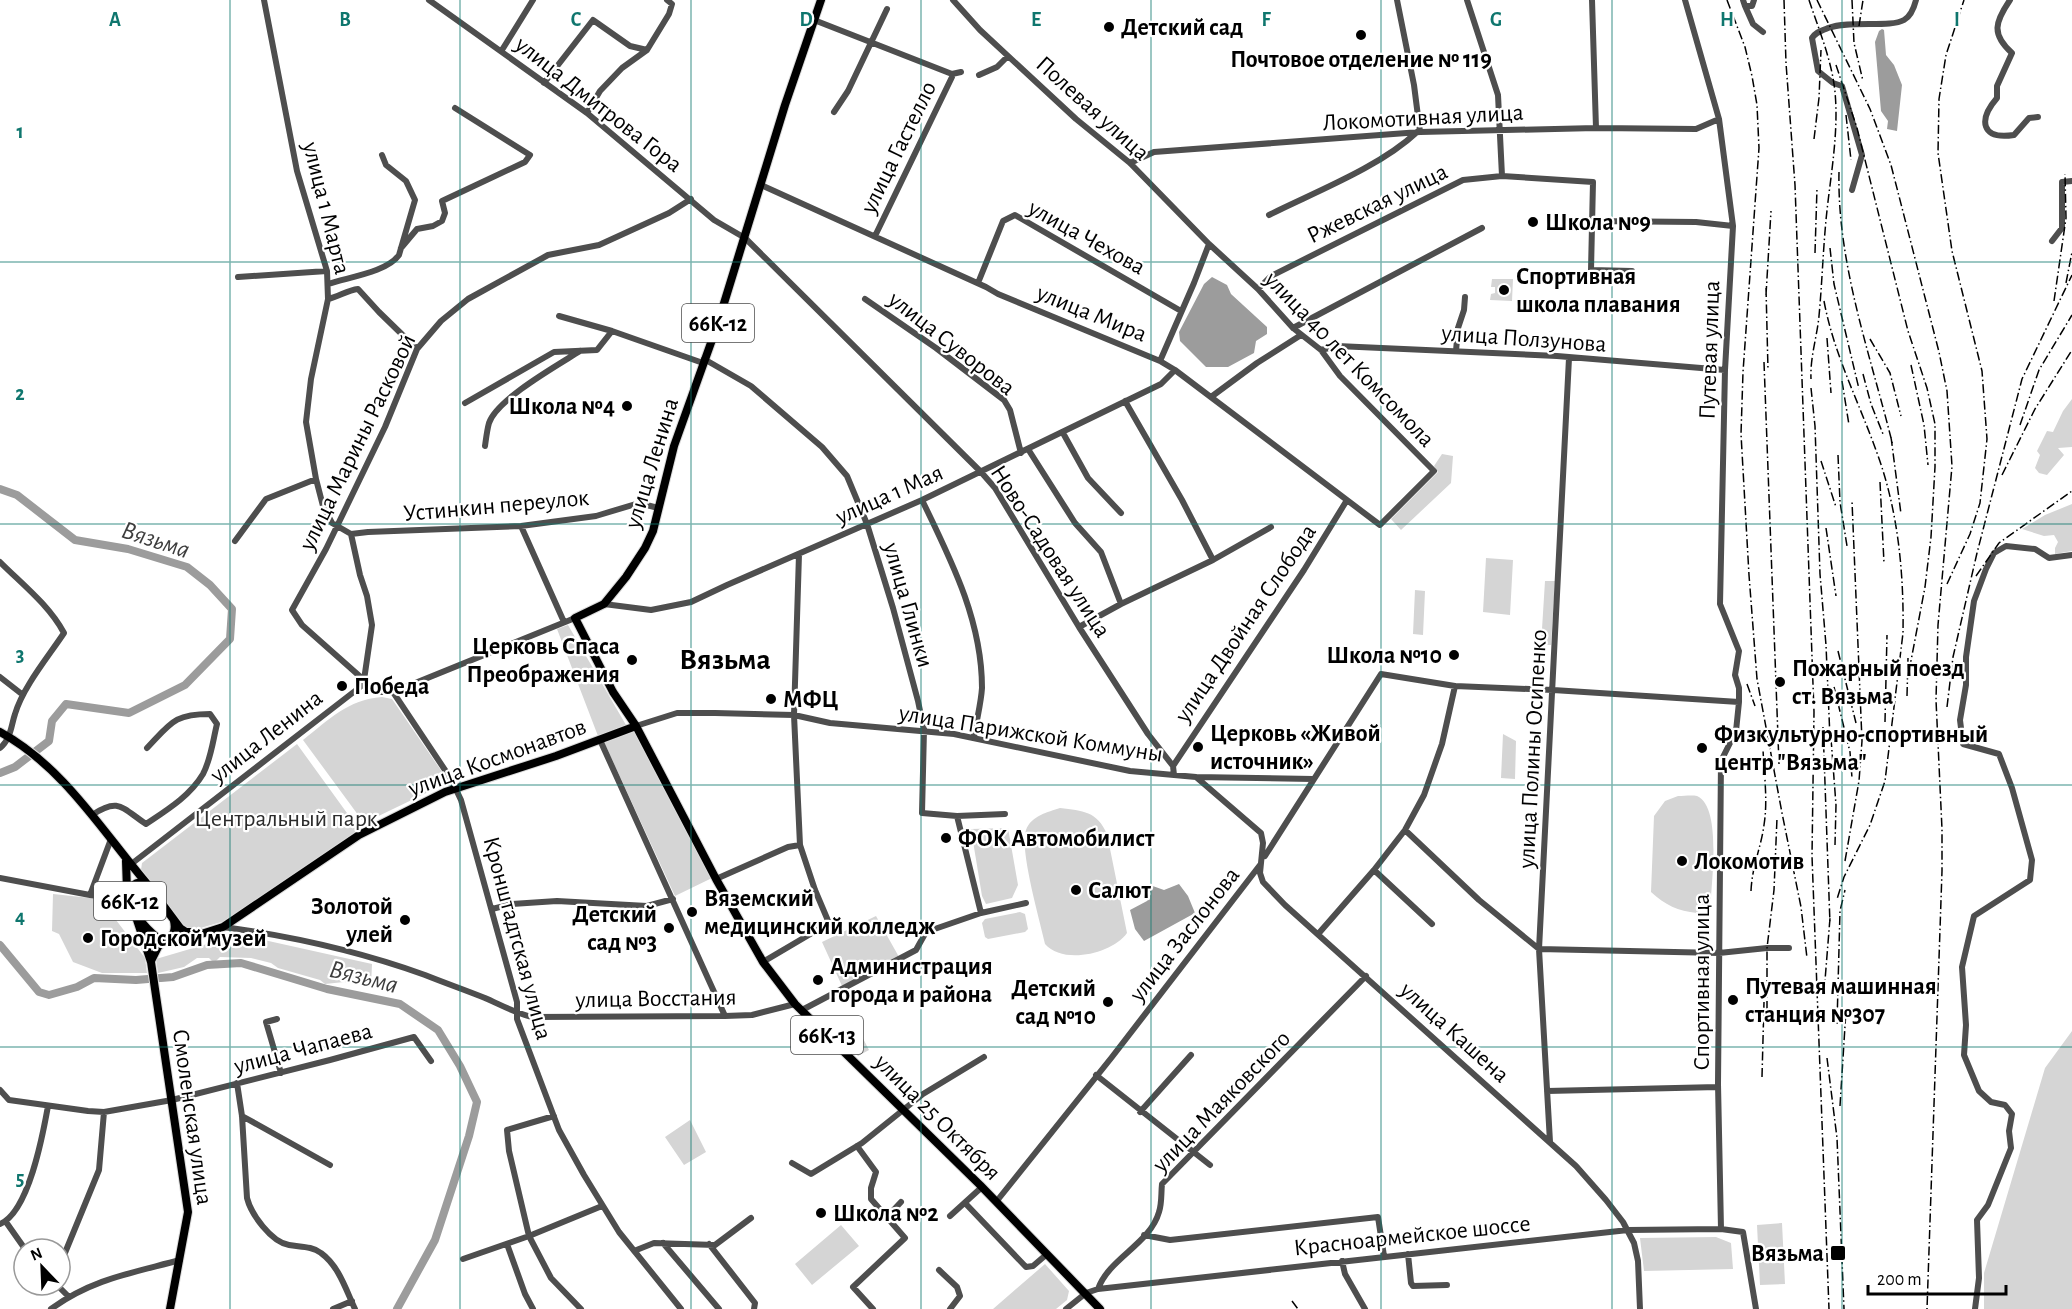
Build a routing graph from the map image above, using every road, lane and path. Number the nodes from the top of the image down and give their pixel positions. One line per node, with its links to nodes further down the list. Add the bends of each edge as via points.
1 (264, 0): 50 (street, улица 1 Марта, via 297,171)
2 (429, 0): 19 (street, улица Дмитрова Гора)
3 (534, 0): 19 (street)
4 (821, 0): 16 (main road, улица Ленина / 66К-12)
5 (953, 0): 21 (street, Полевая улица)
6 (1397, 0): 33 (street)
7 (1467, 0): 32 (street, via 1498,95)
8 (1592, 0): 31 (street)
9 (1685, 0): 30 (street, Путевая улица)
10 (1754, 0): 14 (street, via 1752,6)
11 (1916, 0): 39 (street, via 1903,21 1839,24 1812,38 1818,71 1842,86 1862,155)
12 (2010, 0): 29 (street, via 1997,26 1997,37 2012,53 1984,123 2000,137 2014,135 2029,118)
13 (669, 2): 20 (street, via 669,14)
14 (1744, 3): 17 (street, via 1753,24)
15 (887, 9): 18 (street)
16 (814, 20): 18 (street); 38 (main road, улица Ленина / 66К-12)
17 (1762, 32)
18 (871, 43): 23 (street); 27 (street)
19 (502, 50): 25 (street, улица Дмитрова Гора)
20 (647, 50): 25 (street, via 630,46 593,20); 28 (street, via 600,91)
21 (1008, 56): 24 (street, via 997,67); 35 (street, Полевая улица)
22 (961, 72): 23 (street)
23 (952, 74): 45 (street, улица Гастелло)
24 (979, 75)
25 (544, 83): 28 (street, улица Дмитрова Гора)
26 (455, 108): 49 (street, via 530,155 525,162 442,201 442,221 417,229)
27 (834, 112)
28 (587, 113): 40 (street, улица Дмитрова Гора)
29 (2038, 117)
30 (1719, 119): 31 (street, Локомотивная улица, via 1696,129); 43 (street, Путевая улица)
31 (1596, 128): 32 (street, Локомотивная улица)
32 (1500, 130): 33 (street, Локомотивная улица); 36 (street)
33 (1419, 132): 35 (street, Локомотивная улица, via 1154,152); 41 (street, via 1375,162)
34 (382, 155): 49 (street, via 386,165 406,181 415,200)
35 (1130, 164): 48 (street, Полевая улица)
36 (1502, 176): 42 (street, Ржевская улица, via 1593,182); 55 (street, Ржевская улица, via 1463,180 1271,276)
37 (2072, 182): 47 (street, via 2062,182 2062,228)
38 (761, 185): 45 (street, улица Мира); 46 (main road, улица Ленина / 66К-12)
39 (1852, 190)
40 (691, 199): 46 (street, улица Дмитрова Гора, via 714,220); 64 (street, улица Марины Расковой, via 599,245 548,255 468,299 441,321)
41 (1269, 215)
42 (1592, 221): 43 (street); 51 (street, via 1592,270)
43 (1732, 226): 72 (street, Путевая улица)
44 (1482, 228): 61 (street)
45 (875, 237): 53 (street, улица Мира)
46 (745, 238): 69 (main road, улица Ленина / 66К-12); 80 (street, Ново-Садовая улица)
47 (2052, 242)
48 (1209, 244): 55 (street, улица 40 лет Комсомола); 59 (street)
49 (401, 249): 54 (street, via 395,262)
50 (327, 271): 52 (street); 54 (street, улица 1 Марта)
51 (1632, 271)
52 (238, 277)
53 (978, 283): 59 (street, улица Чехова, via 1003,220 1015,214); 70 (street, улица Мира)
54 (328, 284): 58 (street, улица 1 Марта)
55 (1258, 289): 61 (street, улица 40 лет Комсомола)
56 (1465, 297): 67 (street)
57 (865, 298): 79 (street, улица Суворова, via 1004,400)
58 (328, 299): 64 (street, via 358,289); 81 (street, улица 1 Марта, via 310,379 306,422)
59 (1181, 311): 70 (street)
60 (558, 316): 62 (street, улица Глинки)
61 (1293, 328): 63 (street, улица 40 лет Комсомола)
62 (612, 332): 66 (street, via 597,350); 69 (street, улица Глинки)
63 (1301, 335): 65 (street, улица 40 лет Комсомола); 73 (street)
64 (417, 349): 87 (street, улица Марины Расковой, via 385,427)
65 (1321, 350): 67 (street, улица Ползунова, via 1337,346); 88 (street, улица 40 лет Комсомола, via 1340,376 1434,471)
66 (581, 351): 75 (street, via 554,352); 77 (street, via 505,402 490,421)
67 (1456, 351): 68 (street, улица Ползунова)
68 (1569, 358): 72 (street, улица Ползунова); 105 (street, улица Полины Осипенко)
69 (703, 361): 84 (main road, улица Ленина / 66К-12); 86 (street, улица Глинки, via 751,386 822,447 847,476)
70 (1160, 361): 71 (street, улица Мира)
71 (1175, 370): 73 (street, улица Мира); 74 (street, улица 1 Мая, via 1161,384)
72 (1725, 370): 108 (street, Путевая улица, via 1720,604 1739,651 1735,675)
73 (1211, 397): 83 (street, улица Мира)
74 (1125, 402): 76 (street, улица 1 Мая); 95 (street)
75 (465, 403)
76 (1063, 433): 78 (street, улица 1 Мая); 85 (street, via 1088,478)
77 (485, 446)
78 (1028, 449): 79 (street, улица 1 Мая); 98 (street, via 1075,523 1101,552)
79 (1021, 453): 80 (street, улица 1 Мая)
80 (981, 472): 82 (street, улица 1 Мая); 101 (street, Ново-Садовая улица, via 995,488)
81 (316, 479): 87 (street, улица 1 Марта, via 323,506); 92 (street, via 267,499)
82 (922, 500): 86 (street, улица 1 Мая); 113 (street, via 955,568 978,636 982,689)
83 (1347, 500): 88 (street, улица Мира); 118 (street, улица Двойная Слобода)
84 (658, 508): 89 (street, Устинкин переулок, via 639,503 596,516); 97 (main road, улица Ленина / 66К-12, via 645,548)
85 (1121, 513)
86 (867, 524): 93 (street, улица 1 Мая); 111 (street, улица Глинки)
87 (337, 525): 91 (street); 103 (street, улица Марины Расковой, via 292,610 302,625)
88 (1380, 525)
89 (521, 526): 91 (street, Устинкин переулок); 100 (street)
90 (1271, 527): 95 (street)
91 (351, 534): 103 (street, via 372,625)
92 (235, 541)
93 (799, 554): 97 (street, улица 1 Мая, via 691,602 651,610); 109 (street)
94 (2072, 555): 228 (street, via 2049,558 2035,549 2006,546 1994,553 1974,601 1966,657 1960,720 1963,744 1999,754 2032,860 2030,880 1974,916 1962,968 1964,1055 1979,1091 1991,1102 2005,1104 2012,1114 2011,1148 1988,1205 1977,1220 1979,1278)
95 (1213, 560): 98 (street)
96 (0, 562): 107 (street, via 43,604 64,633)
97 (604, 604): 99 (main road, улица Ленина / 66К-12)
98 (1121, 604): 101 (street)
99 (575, 618): 100 (street, улица Ленина); 110 (main road, улица 25 Октября)
100 (564, 622): 106 (street, улица Ленина)
101 (1079, 627): 118 (street, Ново-Садовая улица)
102 (0, 677): 107 (street)
103 (364, 682): 106 (street, via 375,692); 129 (street, улица Ленина)
104 (1455, 686): 105 (street); 121 (street, улица Заслонова, via 1381,674); 126 (street, via 1442,744 1424,795)
105 (1553, 690): 108 (street); 149 (street, улица Полины Осипенко)
106 (393, 692): 122 (street, Кронштадтская улица)
107 (23, 695): 114 (street, via 15,711)
108 (1739, 702): 150 (street, Спортивная улица, via 1737,731 1721,761)
109 (794, 715): 110 (street, улица Парижской Коммуны, via 678,713); 111 (street, улица Парижской Коммуны, via 830,723); 128 (street)
110 (636, 726): 115 (main road, улица Космонавтов / 66К-12); 133 (main road, улица 25 Октября / 66К-13)
111 (924, 730): 113 (street, улица Парижской Коммуны); 125 (street, улица Глинки, via 922,813)
112 (0, 732): 114 (main road)
113 (974, 738): 119 (street, улица Парижской Коммуны, via 1130,771)
114 (13, 740): 116 (street); 124 (main road, via 39,759)
115 (600, 740): 122 (main road, улица Космонавтов / 66К-12); 137 (street)
116 (0, 748)
117 (147, 748): 124 (street, via 172,721 189,714 210,714 217,723 202,774 178,802 146,824 118,805 108,805)
118 (1173, 766): 119 (street)
119 (1174, 774): 120 (street, улица Парижской Коммуны)
120 (1196, 777): 121 (street, улица Парижской Коммуны); 130 (street, via 1261,833)
121 (1313, 779): 130 (street, улица Заслонова)
122 (456, 788): 139 (street, Кронштадтская улица); 144 (main road, улица Космонавтов / 66К-12, via 359,835)
123 (1005, 814): 125 (street, улица Глинки)
124 (92, 815): 127 (main road)
125 (957, 816): 141 (street)
126 (1405, 830): 131 (street); 149 (street, via 1479,900)
127 (111, 839): 129 (main road); 135 (street)
128 (800, 845): 133 (street); 151 (street, via 829,923)
129 (128, 863): 134 (main road); 136 (main road)
130 (1261, 865): 146 (street, улица Кашена, via 1263,882); 162 (street, улица Заслонова)
131 (1374, 870): 143 (street); 146 (street)
132 (0, 878): 135 (street)
133 (716, 879): 151 (main road, улица 25 Октября / 66К-13)
134 (147, 885): 136 (main road, 66К-12, via 137,883); 142 (main road, 66К-12)
135 (90, 895): 136 (street)
136 (128, 895): 140 (main road, 66К-12)
137 (673, 899): 139 (street, via 647,906 554,901); 156 (street)
138 (1026, 903): 141 (street, улица Восстания)
139 (492, 909): 155 (street, Кронштадтская улица)
140 (134, 911): 147 (main road, 66К-12, via 154,935); 152 (main road, Смоленская улица)
141 (981, 913): 154 (street, улица Восстания, via 926,932 916,950)
142 (174, 921): 145 (main road, via 186,932); 147 (main road, 66К-12, via 174,933)
143 (1432, 924)
144 (223, 927): 145 (main road, 66К-12); 155 (street, via 375,960 462,989)
145 (209, 932): 147 (main road, 66К-12)
146 (1318, 933): 153 (street, улица Кашена)
147 (167, 940): 152 (main road, 66К-12)
148 (1789, 948): 150 (street)
149 (1539, 949): 150 (street); 166 (street, улица Полины Осипенко)
150 (1719, 953): 164 (street, Спортивная улица)
151 (763, 962): 154 (main road, улица 25 Октября / 66К-13)
152 (151, 963): 167 (main road, Смоленская улица)
153 (1366, 976): 174 (street, улица Кашена); 176 (street, улица Маяковского)
154 (799, 1007): 156 (street, улица Восстания); 169 (main road, улица 25 Октября / 66К-13)
155 (517, 1014): 156 (street, улица Восстания, via 596,1018); 173 (street, Кронштадтская улица)
156 (725, 1016)
157 (277, 1019): 161 (street, via 267,1022)
158 (1191, 1055): 171 (street)
159 (984, 1057): 169 (street, via 923,1094)
160 (431, 1061): 161 (street, улица Чапаева, via 414,1036)
161 (280, 1072): 163 (street, улица Чапаева)
162 (1096, 1075): 171 (street); 182 (street, улица Заслонова)
163 (237, 1083): 167 (street, улица Чапаева); 172 (street)
164 (1718, 1087): 166 (street); 189 (street, Спортивная улица)
165 (0, 1090): 168 (street, улица Чапаева, via 9,1100)
166 (1547, 1091): 174 (street, улица Полины Осипенко)
167 (172, 1100): 170 (street, улица Чапаева); 203 (main road, Смоленская улица, via 188,1212)
168 (48, 1106): 170 (street, улица Чапаева); 188 (street, via 40,1149 22,1199)
169 (904, 1111): 175 (street); 180 (main road, улица 25 Октября / 66К-13)
170 (104, 1112): 194 (street, via 99,1170)
171 (1140, 1112): 176 (street)
172 (242, 1116): 178 (street); 211 (street, via 250,1210 273,1237 287,1245 321,1252 337,1270)
173 (554, 1116): 184 (street, Кронштадтская улица); 192 (street, via 507,1130)
174 (1550, 1142): 190 (street, улица Кашена, via 1587,1177)
175 (857, 1146): 177 (street, via 811,1174); 187 (street, via 874,1168 871,1199)
176 (1193, 1153): 179 (street); 191 (street, улица Маяковского, via 1162,1184 1159,1212)
177 (792, 1163)
178 (330, 1165)
179 (1210, 1165)
180 (982, 1187): 182 (main road, улица 25 Октября / 66К-13); 183 (street)
181 (902, 1202): 187 (street)
182 (996, 1202): 199 (main road, улица 25 Октября / 66К-13)
183 (965, 1203): 185 (street); 199 (street, via 1026,1267)
184 (602, 1206): 192 (street); 198 (street, Кронштадтская улица)
185 (950, 1216)
186 (751, 1218): 197 (street, via 715,1245)
187 (886, 1218): 221 (street, via 905,1238 853,1287)
188 (3, 1223): 193 (street)
189 (1721, 1229): 190 (street, Красноармейское шоссе); 227 (street, Красноармейское шоссе, via 1743,1232)
190 (1628, 1230): 200 (street, Красноармейское шоссе); 226 (street, улица Кашена, via 1638,1261)
191 (1144, 1235): 201 (street, via 1170,1240 1378,1217); 207 (street, улица Маяковского, via 1104,1276)
192 (529, 1236): 196 (street); 217 (street, via 551,1278)
193 (15, 1237)
194 (71, 1237)
195 (663, 1243): 197 (street); 198 (street); 219 (street)
196 (507, 1244): 202 (street); 216 (street)
197 (709, 1244): 220 (street, via 755,1304)
198 (634, 1251): 218 (street, Кронштадтская улица)
199 (1047, 1254): 208 (main road, улица 25 Октября / 66К-13)
200 (1408, 1254): 201 (street, Красноармейское шоссе); 206 (street, via 1413,1286)
201 (1384, 1256): 204 (street, Красноармейское шоссе)
202 (463, 1259)
203 (180, 1260): 209 (street, via 97,1282); 213 (main road, Смоленская улица)
204 (1342, 1261): 207 (street, Красноармейское шоссе); 225 (street)
205 (939, 1270): 222 (street, via 957,1287 960,1296)
206 (1446, 1285)
207 (1098, 1289): 208 (street, Красноармейское шоссе)
208 (1086, 1293): 223 (street); 224 (main road, улица 25 Октября / 66К-13)
209 (72, 1294)
210 (67, 1297): 212 (street)
211 (352, 1301): 214 (street); 215 (street)
212 (51, 1309)
213 (170, 1309)
214 (333, 1309)
215 (355, 1309)
216 (533, 1309)
217 (581, 1309)
218 (681, 1309)
219 (719, 1309)
220 (753, 1309)
221 (873, 1309)
222 (950, 1309)
223 (1066, 1309)
224 (1100, 1309)
225 (1365, 1309)
226 (1640, 1309)
227 (1755, 1309)
228 (1975, 1309)

